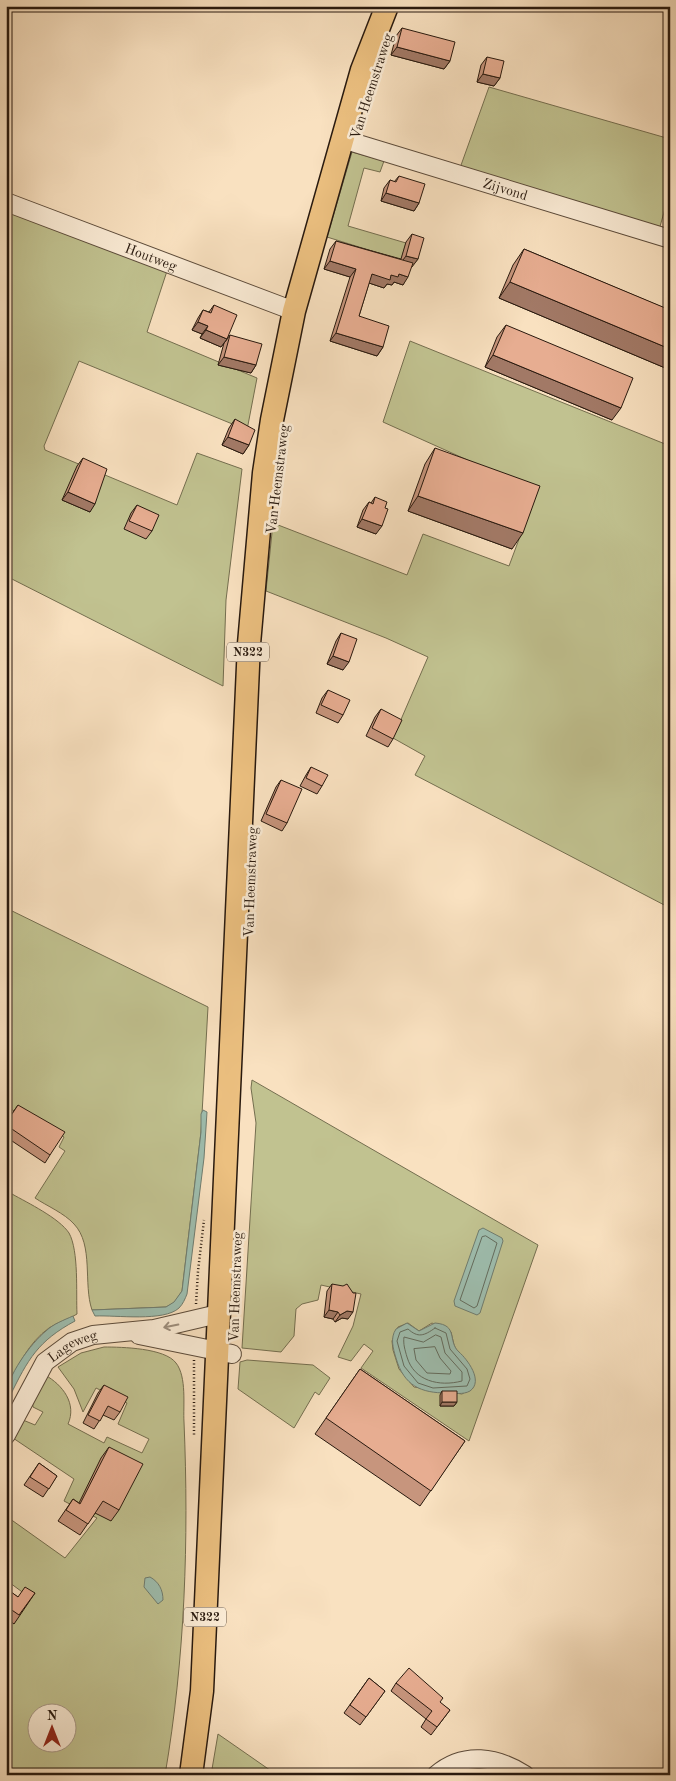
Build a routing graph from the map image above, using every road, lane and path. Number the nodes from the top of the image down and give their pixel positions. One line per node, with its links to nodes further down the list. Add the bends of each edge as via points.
1 (387, 6): 2 (main road, Van Heemstraweg / N322, via 362,70)
2 (342, 139): 4 (street, Zijvond); 5 (main road, Van Heemstraweg / N322)
3 (6, 202): 5 (street, Houtweg)
4 (670, 239)
5 (294, 311): 6 (main road, Van Heemstraweg / N322, via 264,473 249,644)
6 (218, 1314): 7 (street, Lageweg, one-way to 7, via 154,1329); 8 (main road, Van Heemstraweg / N322)
7 (124, 1331): 8 (street, Lageweg); 9 (street, Lageweg, via 93,1335 54,1353 45,1362)
8 (224, 1352): 10 (main road, Van Heemstraweg / N322, via 202,1691)
9 (6, 1435)
10 (191, 1775)
11 (436, 1775): 12 (street, via 457,1762 478,1759 501,1762)
12 (525, 1775)

